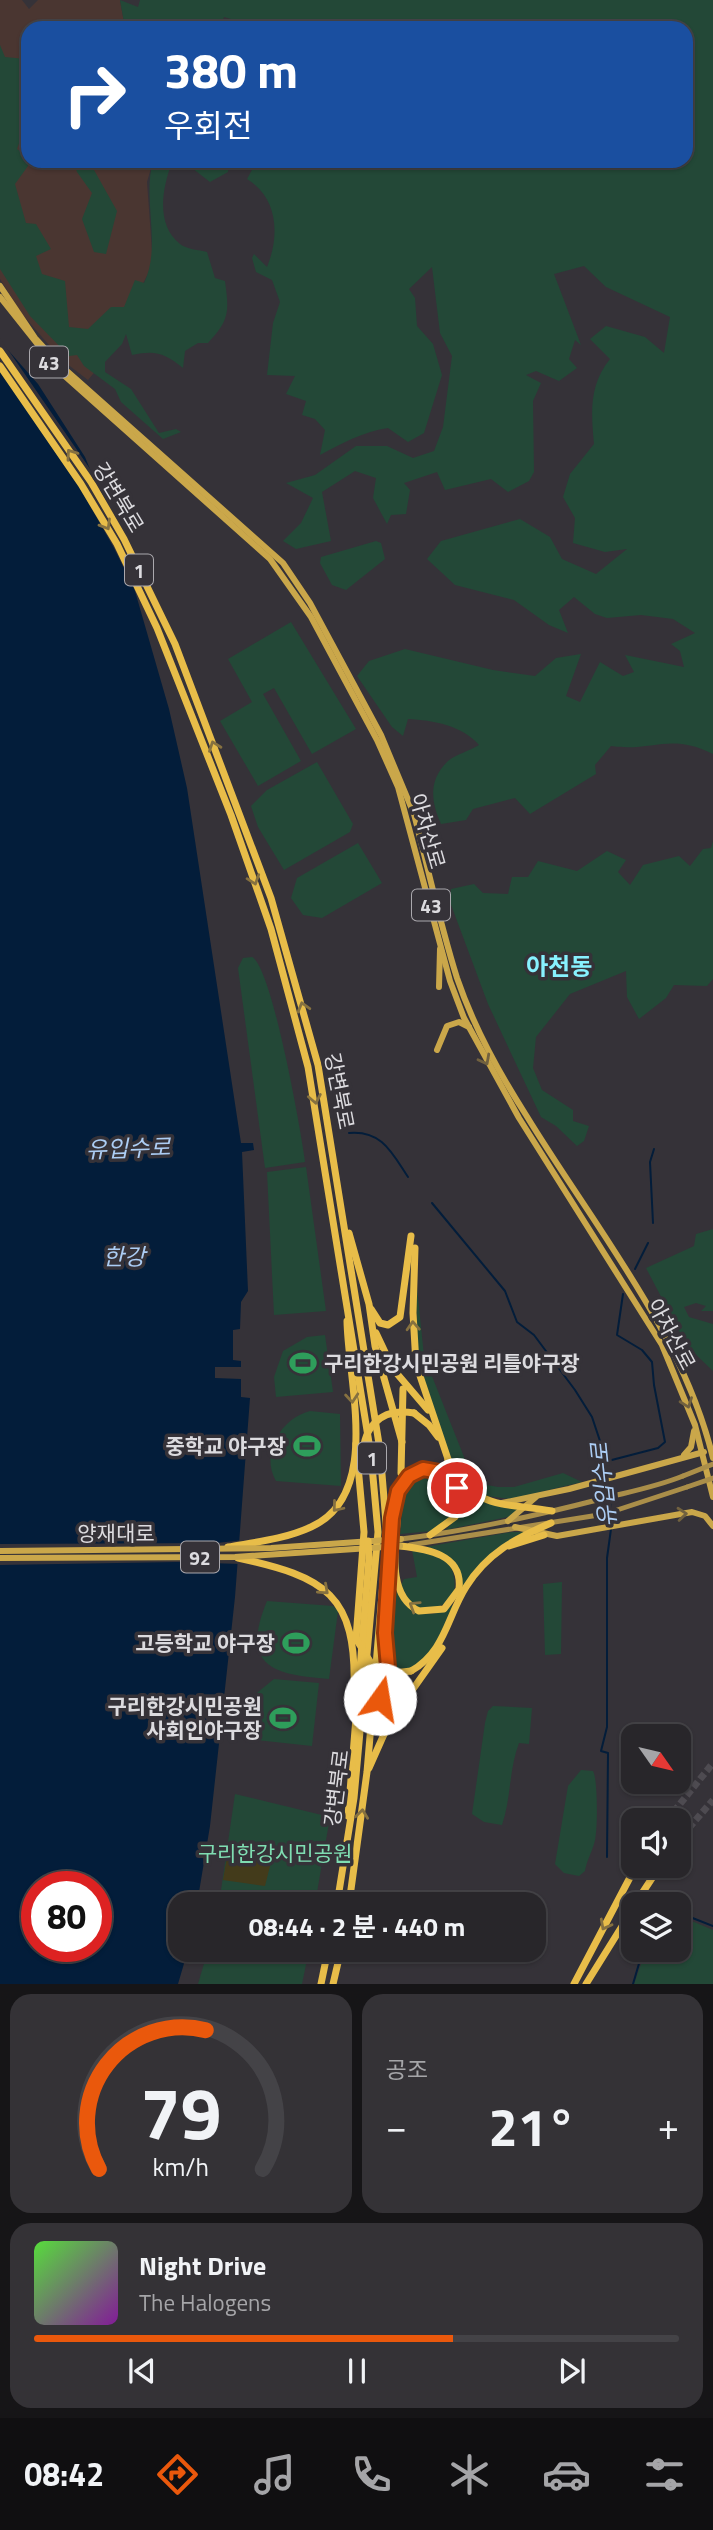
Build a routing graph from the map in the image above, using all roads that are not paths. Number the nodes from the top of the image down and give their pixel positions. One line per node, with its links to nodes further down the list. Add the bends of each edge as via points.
1 (0, 286): 5 (main road, 아차산로 / 43, via 59,364)
2 (0, 297): 5 (main road, 아차산로 / 43, via 49,361)
3 (0, 351): 11 (highway, 강변북로 / 1, one-way to 3, via 318,1065 271,898 175,644 91,482)
4 (0, 366): 14 (highway, 강변북로 / 1, one-way to 14, via 117,544 157,628 231,816 278,952 308,1067)
5 (273, 557): 6 (main road, 아차산로 / 43)
6 (299, 593): 7 (main road, 아차산로 / 43, via 398,787); 23 (main road, 아차산로 / 43, via 381,735 405,789 472,1017 525,1115 670,1343 701,1413)
7 (440, 940): 8 (main road); 9 (main road, 아차산로 / 43)
8 (439, 987)
9 (469, 1027): 10 (main road, via 459,1022 447,1026); 19 (main road, 아차산로 / 43, one-way to 19, via 519,1118 662,1345)
10 (437, 1050)
11 (341, 1203): 15 (highway); 50 (highway, 강변북로 / 1, via 385,1493 384,1588)
12 (411, 1236): 15 (highway, via 400,1317 388,1325 380,1323)
13 (415, 1248): 18 (highway, one-way to 13, via 416,1364)
14 (346, 1292): 21 (highway, one-way to 21); 52 (highway, 강변북로 / 1, via 378,1532)
15 (369, 1304): 16 (highway)
16 (370, 1317): 18 (highway, via 393,1369); 20 (highway)
17 (402, 1390): 20 (highway)
18 (433, 1415): 26 (highway)
19 (695, 1425): 22 (main road, 아차산로 / 43); 24 (main road, via 691,1447)
20 (402, 1442): 27 (highway)
21 (356, 1444): 43 (highway, one-way to 43, bridge, via 351,1485 329,1516 297,1533); 48 (highway, bridge, via 364,1532 356,1639 373,1666 394,1673 411,1671 428,1660)
22 (703, 1451): 23 (main road); 24 (main road); 30 (main road, 아차산로 / 43)
23 (713, 1457)
24 (679, 1458): 29 (main road)
25 (713, 1464): 34 (main road, bridge, via 645,1489)
26 (450, 1465): 32 (highway, via 466,1488); 49 (highway, bridge, via 433,1429 414,1413 383,1416 364,1436 369,1558)
27 (401, 1473)
28 (713, 1478): 36 (main road, bridge, via 644,1503)
29 (538, 1496): 32 (main road); 33 (main road)
30 (713, 1497)
31 (398, 1501): 42 (highway, one-way to 31, via 439,1553 456,1569 459,1589 444,1609 419,1611 399,1590)
32 (497, 1503): 33 (highway)
33 (525, 1507): 34 (highway); 35 (main road)
34 (552, 1511): 35 (main road)
35 (508, 1521): 40 (main road)
36 (551, 1523): 38 (main road); 39 (highway)
37 (713, 1526): 41 (main road, one-way to 37, via 692,1512 705,1516)
38 (515, 1527): 39 (main road); 42 (main road)
39 (532, 1531): 41 (main road); 47 (highway, via 507,1543)
40 (430, 1535): 42 (main road); 50 (highway, via 455,1517 459,1496 446,1475 423,1469 405,1481 394,1504 385,1633 388,1667)
41 (544, 1535): 47 (highway, via 516,1544)
42 (400, 1543): 43 (main road, 양재대로, bridge); 45 (main road, 양재대로 / 92, bridge)
43 (210, 1550): 44 (main road, 양재대로, bridge)
44 (0, 1551)
45 (235, 1557): 46 (main road, 양재대로 / 92, bridge); 49 (highway, one-way to 49, bridge, via 298,1572 330,1594 341,1609 349,1630 355,1678)
46 (0, 1558)
47 (486, 1563): 48 (highway, via 466,1587)
48 (446, 1632): 51 (highway, via 430,1668 389,1723)
49 (354, 1722): 52 (highway)
50 (369, 1723): 51 (highway, 강변북로 / 1)
51 (367, 1772): 55 (highway, 강변북로 / 1, one-way to 51)
52 (347, 1845): 54 (highway, 강변북로 / 1)
53 (630, 1878): 59 (highway, one-way to 59)
54 (339, 1892)
55 (351, 1892)
56 (621, 1926): 62 (highway)
57 (326, 1962): 60 (highway)
58 (338, 1962): 61 (highway)
59 (574, 1981)
60 (321, 1984)
61 (332, 1984)
62 (586, 1984)

